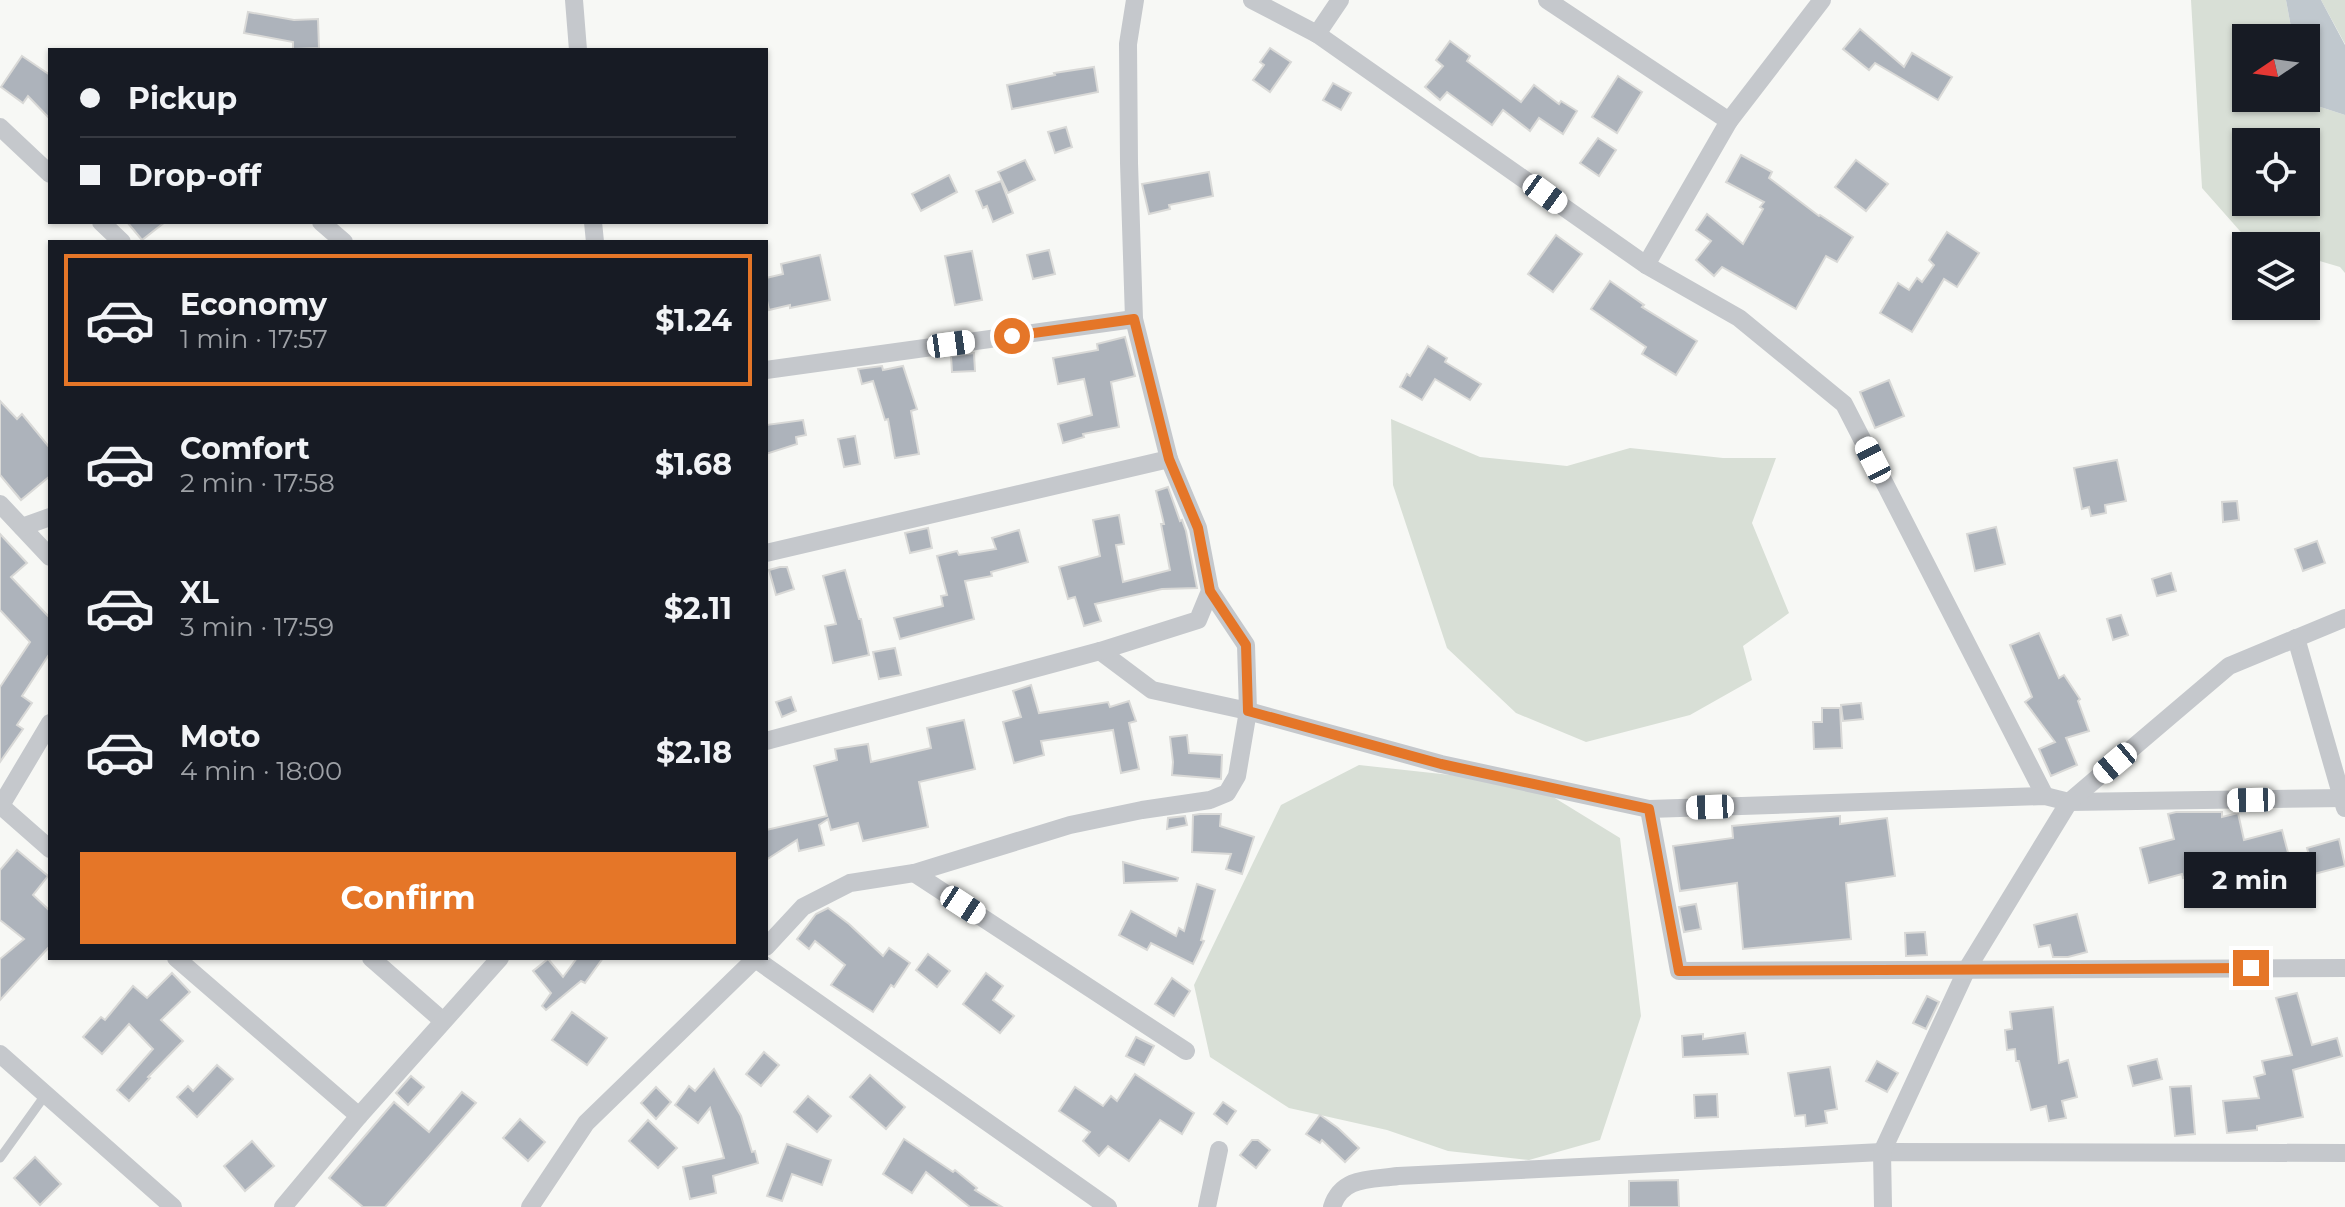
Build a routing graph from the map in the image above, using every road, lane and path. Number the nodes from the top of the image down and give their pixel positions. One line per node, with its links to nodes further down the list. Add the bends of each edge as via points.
1 (574, 0): 8 (street)
2 (1135, 0): 17 (street, via 1128,44)
3 (1252, 0): 7 (street)
4 (1340, 0): 7 (street)
5 (1547, 0): 9 (street)
6 (1822, 0): 9 (street)
7 (1317, 34): 16 (street)
8 (578, 48)
9 (1729, 121): 16 (street)
10 (0, 127): 11 (street)
11 (48, 172)
12 (103, 224): 14 (street)
13 (323, 224): 15 (street)
14 (120, 240)
15 (342, 240)
16 (1646, 265): 32 (street, via 1739,318 1844,404)
17 (1134, 319): 18 (street); 19 (street)
18 (768, 370)
19 (1169, 459): 23 (street); 25 (street, via 1198,528)
20 (0, 504): 22 (street)
21 (48, 518): 22 (street)
22 (22, 527): 24 (street)
23 (768, 553)
24 (48, 555)
25 (1210, 591): 28 (street, via 1198,620); 29 (street, via 1246,645)
26 (2345, 618): 27 (street)
27 (2296, 638): 33 (street, via 2229,666); 34 (street)
28 (1100, 651): 29 (street, via 1152,690); 31 (street)
29 (1248, 711): 36 (street, via 1441,764); 38 (street, via 1237,776 1227,793 1070,825)
30 (48, 726): 35 (street)
31 (768, 740)
32 (2045, 796): 33 (street); 36 (street)
33 (2069, 802): 34 (street); 46 (street)
34 (2344, 802)
35 (0, 806): 37 (street)
36 (1649, 809): 46 (street, via 1679,971)
37 (48, 847)
38 (914, 873): 39 (street, via 850,883 803,907); 48 (street)
39 (768, 945)
40 (178, 960): 51 (street)
41 (373, 960): 47 (street)
42 (498, 960): 47 (street)
43 (753, 960): 58 (street, via 586,1123)
44 (758, 960): 59 (street)
45 (2345, 968): 46 (street)
46 (1967, 969): 53 (street)
47 (443, 1021): 51 (street)
48 (1186, 1051)
49 (0, 1054): 50 (street)
50 (46, 1094): 55 (lane); 56 (street)
51 (359, 1116): 57 (street)
52 (1219, 1150): 60 (street)
53 (1882, 1152): 54 (street); 61 (street, via 1398,1176 1350,1183); 62 (street)
54 (2345, 1153)
55 (0, 1158)
56 (173, 1207)
57 (283, 1207)
58 (530, 1207)
59 (1108, 1207)
60 (1207, 1207)
61 (1332, 1207)
62 (1883, 1207)

